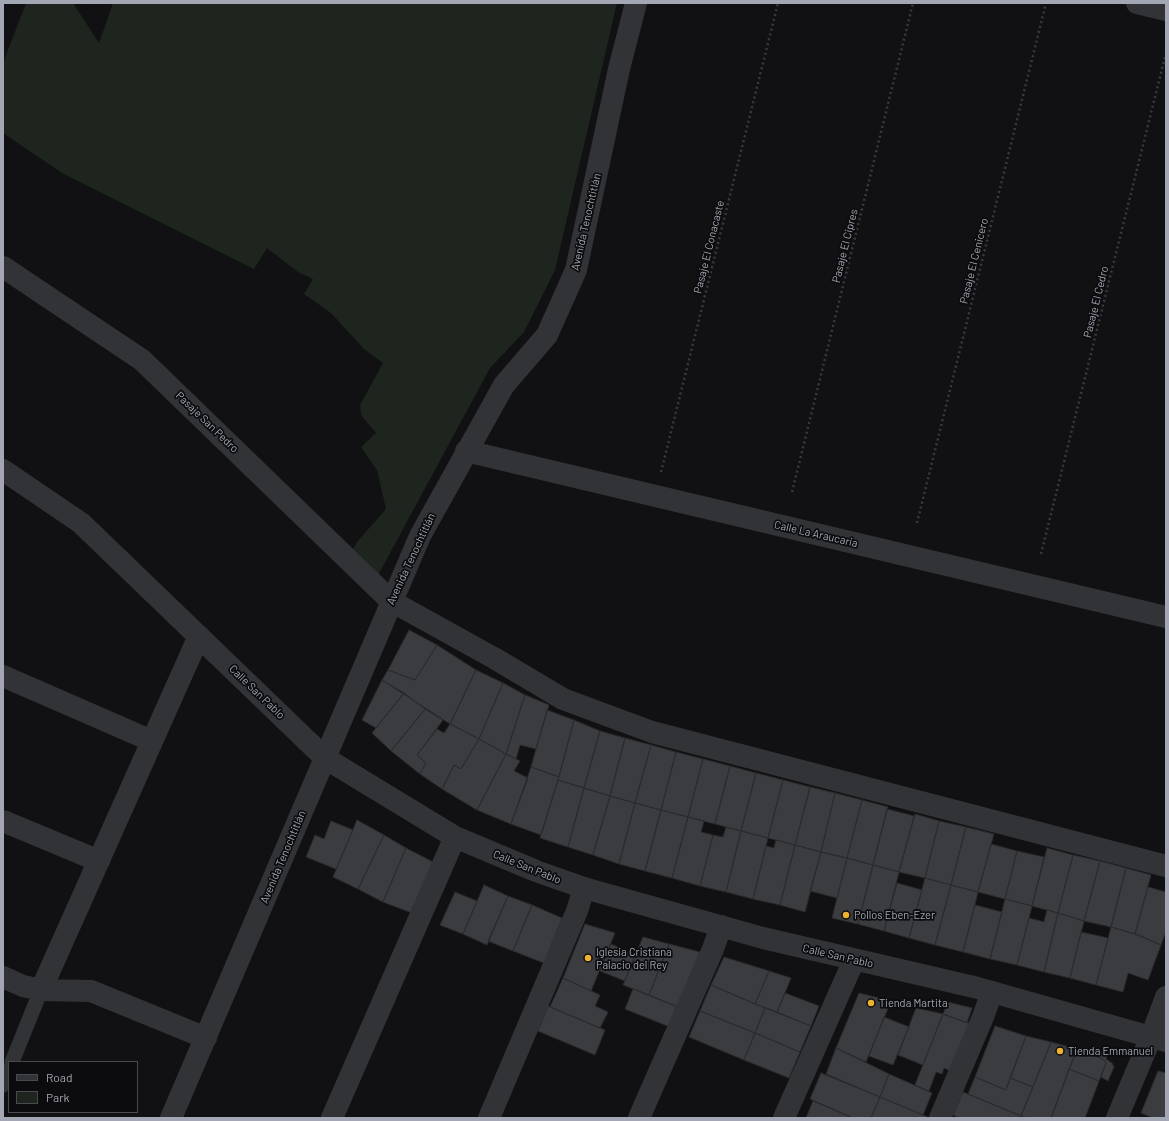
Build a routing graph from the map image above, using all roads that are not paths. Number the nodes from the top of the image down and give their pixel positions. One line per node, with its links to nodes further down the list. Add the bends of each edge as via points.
1 (636, 3): 5 (street, Avenida Tenochtitlán, via 619,69 576,270 547,335 504,386)
2 (1137, 3): 3 (street)
3 (1166, 10)
4 (3, 267): 7 (street, Pasaje San Pedro, via 142,360)
5 (466, 451): 7 (street, Avenida Tenochtitlán, via 420,536); 8 (street, Calle La Araucaria)
6 (3, 470): 9 (street, Calle San Pablo, via 81,523)
7 (391, 602): 12 (street, Avenida Tenochtitlán); 16 (street, Pasaje San Pedro, via 563,699 652,732)
8 (1166, 617)
9 (199, 636): 11 (street); 12 (street, Calle San Pablo)
10 (3, 676): 11 (street)
11 (152, 741): 15 (street)
12 (325, 758): 14 (street, Calle San Pablo); 24 (street, Avenida Tenochtitlán)
13 (3, 821): 15 (street)
14 (455, 837): 17 (street, Calle San Pablo); 30 (street)
15 (99, 862): 21 (street)
16 (1166, 866)
17 (584, 888): 18 (street, Calle San Pablo); 31 (street, via 577,911)
18 (722, 926): 19 (street, Calle San Pablo); 32 (street)
19 (854, 960): 22 (street, Calle San Pablo); 33 (street)
20 (3, 977): 21 (street, via 23,986)
21 (42, 990): 24 (street, via 91,991); 26 (lane)
22 (992, 992): 25 (street, Calle San Pablo); 34 (street)
23 (1166, 998): 25 (street)
24 (206, 1038): 29 (street, Avenida Tenochtitlán)
25 (1159, 1039): 35 (street)
26 (12, 1061)
27 (8, 1072): 28 (lane)
28 (3, 1085)
29 (170, 1118)
30 (332, 1118)
31 (489, 1118)
32 (640, 1118)
33 (784, 1118)
34 (940, 1118)
35 (1117, 1118)

